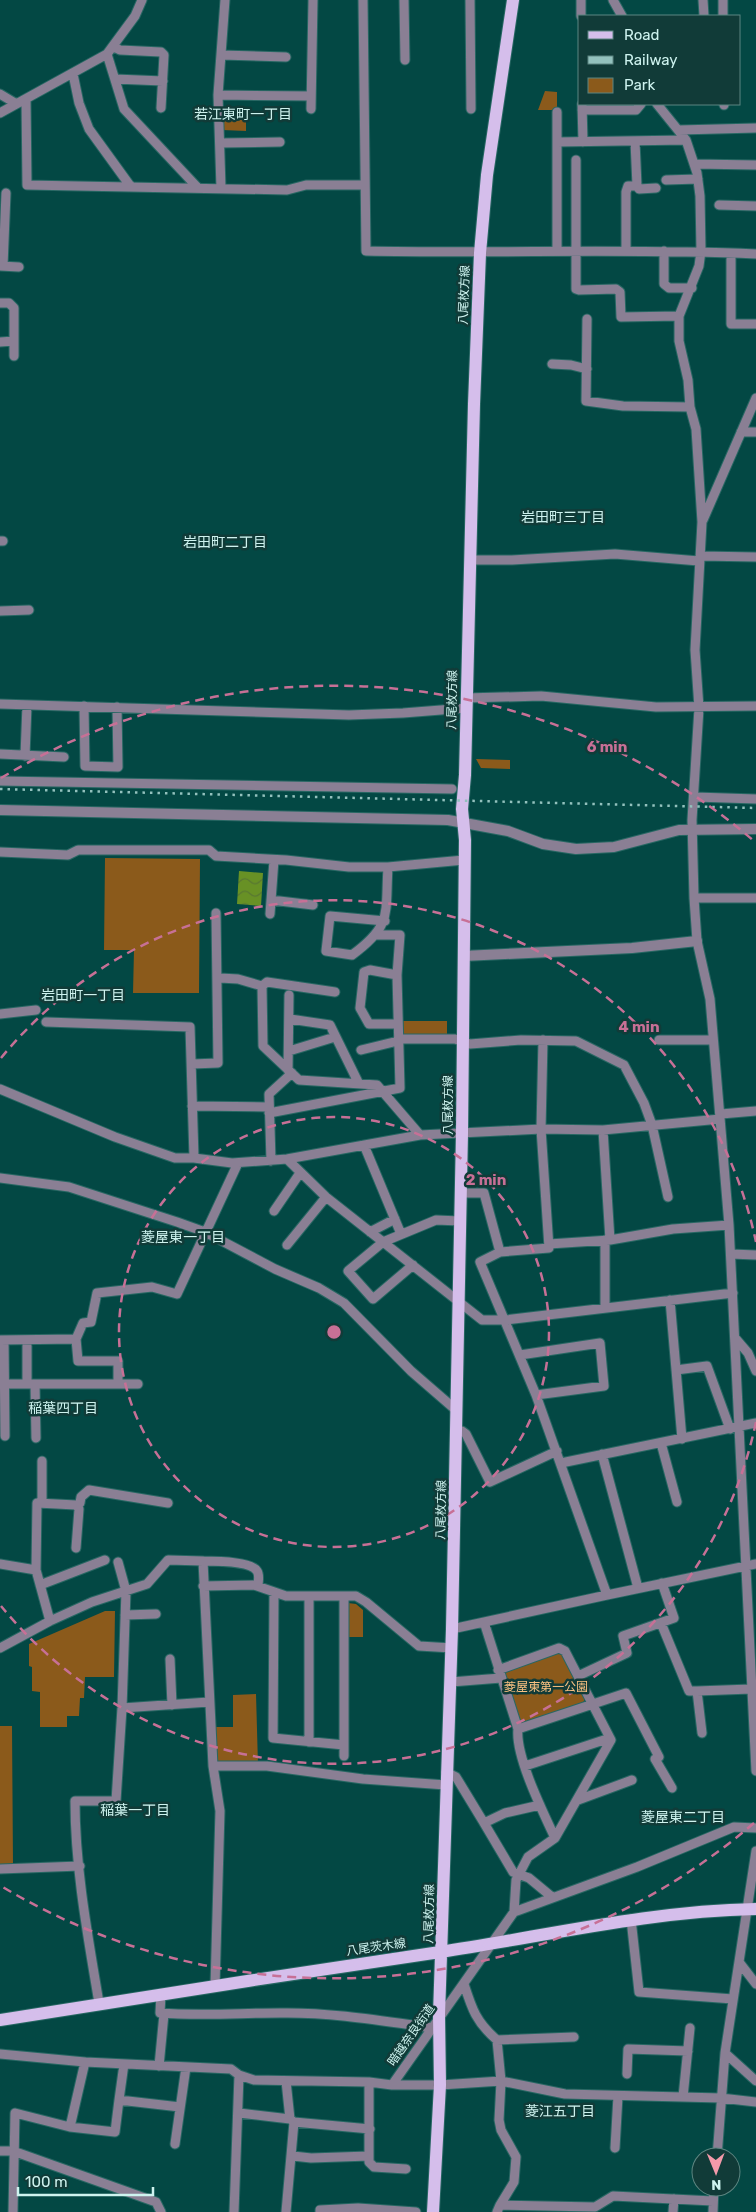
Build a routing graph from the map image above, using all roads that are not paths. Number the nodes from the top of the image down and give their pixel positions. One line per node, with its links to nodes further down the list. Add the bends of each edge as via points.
1 (142, 0): 16 (street)
2 (225, 0): 18 (street)
3 (313, 0): 26 (street)
4 (364, 0): 50 (street)
5 (404, 0): 20 (street)
6 (470, 0): 34 (street)
7 (512, 0): 65 (main road, 八尾枚方線, via 488,166)
8 (581, 0): 12 (street)
9 (613, 0): 13 (street)
10 (703, 0): 14 (street)
11 (723, 0): 15 (street)
12 (581, 15)
13 (621, 15)
14 (704, 15)
15 (723, 15)
16 (114, 47): 17 (street); 23 (street, via 161,52 164,55)
17 (107, 54): 21 (street); 22 (street)
18 (221, 55): 19 (street); 25 (street)
19 (286, 57)
20 (405, 60)
21 (73, 74): 27 (street); 52 (street, via 89,129)
22 (115, 79): 23 (street); 53 (street, via 124,109)
23 (162, 81): 32 (street)
24 (0, 94): 28 (street)
25 (218, 95): 26 (street); 44 (street)
26 (311, 96): 33 (street)
27 (26, 98): 28 (street); 52 (street, via 27,185)
28 (15, 103): 36 (street)
29 (640, 105): 31 (street, via 636,110)
30 (658, 105): 38 (street)
31 (582, 107): 43 (street)
32 (161, 108)
33 (311, 109)
34 (471, 109)
35 (557, 112): 42 (street)
36 (0, 113)
37 (756, 128): 38 (street)
38 (679, 130): 39 (street)
39 (686, 140): 40 (street); 46 (street)
40 (635, 141): 43 (street); 51 (street)
41 (280, 142): 44 (street)
42 (557, 142): 43 (street); 59 (street)
43 (583, 142)
44 (220, 143): 54 (street)
45 (576, 160): 60 (street)
46 (695, 164): 47 (street); 48 (street)
47 (756, 165)
48 (698, 179): 49 (street); 63 (street)
49 (666, 180)
50 (365, 185): 54 (street, via 306,185 287,190); 65 (street, via 366,251)
51 (637, 186): 55 (street, via 639,189); 61 (street, via 628,186 626,192)
52 (131, 187): 53 (street)
53 (198, 188): 54 (street)
54 (222, 188)
55 (656, 188)
56 (4, 198): 67 (street)
57 (719, 205): 58 (street)
58 (756, 206)
59 (557, 250): 60 (street); 65 (street)
60 (577, 250): 61 (street); 71 (street, via 576,289 616,289 620,292 621,317)
61 (626, 250): 62 (street)
62 (664, 251): 63 (street); 69 (street, via 664,284 669,288)
63 (701, 251): 64 (street); 69 (street)
64 (731, 253): 66 (street); 73 (street, via 731,324)
65 (480, 254): 86 (main road, 八尾枚方線)
66 (756, 254)
67 (1, 266): 68 (street)
68 (19, 267)
69 (692, 288): 71 (street)
70 (0, 303): 74 (street, via 9,303 14,308)
71 (680, 316): 80 (street, via 679,341)
72 (586, 319): 78 (street)
73 (756, 324)
74 (14, 341): 75 (street); 76 (street)
75 (0, 342)
76 (14, 356)
77 (552, 364): 78 (street)
78 (587, 369): 80 (street, via 586,401 623,406)
79 (756, 398): 81 (street)
80 (690, 407): 83 (street, via 696,429)
81 (741, 432): 82 (street); 83 (street)
82 (756, 432)
83 (702, 522): 85 (street)
84 (756, 556): 85 (street)
85 (700, 558): 86 (street, via 615,554); 95 (street, via 695,650)
86 (470, 560): 89 (main road, 八尾枚方線)
87 (29, 610): 88 (street)
88 (0, 611)
89 (466, 703): 94 (street, via 404,713 349,714); 95 (street, via 541,696); 104 (main road, 八尾枚方線)
90 (0, 704): 91 (street)
91 (27, 705): 92 (street); 97 (street)
92 (84, 706): 94 (street); 94 (street, via 85,766 118,767)
93 (756, 706): 95 (street)
94 (117, 707)
95 (699, 708): 101 (street)
96 (0, 754): 97 (street)
97 (25, 756): 98 (street)
98 (64, 757)
99 (0, 780): 100 (street)
100 (452, 789)
101 (695, 797): 102 (street); 105 (street)
102 (756, 798)
103 (0, 810): 104 (street)
104 (463, 822): 105 (street, via 543,844 576,848 614,847); 109 (main road, 八尾枚方線)
105 (692, 829): 106 (street); 111 (street)
106 (756, 829)
107 (0, 852): 108 (street, via 68,855 78,850 209,850 216,856)
108 (274, 860): 110 (street); 113 (street)
109 (464, 860): 110 (street); 120 (main road, 八尾枚方線)
110 (388, 867): 117 (street)
111 (694, 898): 112 (street); 119 (street)
112 (756, 898)
113 (271, 900): 114 (street); 116 (street)
114 (313, 905)
115 (216, 913): 139 (street, via 218,1063)
116 (270, 914)
117 (384, 921): 118 (street); 118 (street, via 330,916 326,951 352,955)
118 (376, 935): 121 (street, via 400,936)
119 (697, 941): 120 (street, via 623,949); 135 (street, via 710,999)
120 (463, 956): 136 (main road, 八尾枚方線)
121 (397, 975): 130 (street); 130 (street, via 370,970 364,972 360,1008 369,1024)
122 (220, 978): 123 (street)
123 (262, 986): 124 (street, via 267,982); 140 (street, via 263,1046)
124 (335, 992)
125 (289, 995): 128 (street)
126 (36, 1010): 127 (street)
127 (0, 1014)
128 (290, 1019): 131 (street, via 330,1025); 138 (street)
129 (46, 1022): 139 (street, via 190,1027)
130 (398, 1024): 132 (street)
131 (335, 1037): 138 (street); 141 (street)
132 (398, 1040): 136 (street); 137 (street); 143 (street, via 400,1088)
133 (542, 1040): 136 (street, via 470,1044); 148 (street, via 576,1041 624,1065 635,1082); 149 (street)
134 (659, 1040): 135 (street)
135 (713, 1040): 147 (street)
136 (462, 1041): 151 (main road, 八尾枚方線)
137 (361, 1050)
138 (289, 1051): 140 (street)
139 (192, 1064): 144 (street)
140 (290, 1072): 141 (street, via 300,1080); 145 (street, via 270,1094)
141 (359, 1084): 143 (street, via 377,1085)
142 (0, 1089): 154 (street, via 144,1148 175,1158)
143 (384, 1092): 145 (street); 152 (street)
144 (192, 1106): 145 (street); 154 (street)
145 (269, 1110): 156 (street)
146 (756, 1111): 147 (street)
147 (720, 1116): 148 (street); 166 (street)
148 (652, 1125): 150 (street); 162 (street)
149 (541, 1130): 150 (street); 151 (street); 172 (street)
150 (603, 1130): 170 (street)
151 (462, 1133): 152 (street); 160 (main road, 八尾枚方線)
152 (420, 1135): 153 (street)
153 (364, 1145): 155 (street); 164 (street)
154 (194, 1158): 157 (street)
155 (286, 1159): 156 (street); 158 (street)
156 (271, 1161): 157 (street)
157 (238, 1163): 167 (street)
158 (300, 1173): 161 (street); 163 (street)
159 (0, 1178): 167 (street, via 69,1187)
160 (460, 1193): 165 (main road, 八尾枚方線); 174 (street, via 484,1192)
161 (326, 1197): 168 (street); 173 (street)
162 (668, 1197)
163 (274, 1211)
164 (395, 1219): 168 (street); 169 (street)
165 (460, 1221): 169 (street, via 436,1220); 180 (main road, 八尾枚方線)
166 (729, 1225): 170 (street, via 673,1229); 175 (street)
167 (205, 1232): 183 (street, via 177,1294 152,1288 97,1293 91,1322 83,1323); 196 (street, via 344,1303 411,1371)
168 (370, 1232): 171 (street)
169 (402, 1234): 171 (street)
170 (607, 1240): 172 (street); 181 (street)
171 (383, 1242): 177 (street); 177 (street, via 348,1271 373,1299)
172 (549, 1244): 174 (street, via 549,1248)
173 (287, 1245)
174 (500, 1252): 182 (street, via 480,1262)
175 (731, 1254): 176 (street); 178 (street)
176 (756, 1255)
177 (413, 1265): 180 (street)
178 (733, 1293): 179 (street); 184 (street)
179 (670, 1300): 181 (street); 189 (street)
180 (458, 1303): 182 (street, via 482,1320); 196 (main road, 八尾枚方線)
181 (604, 1308): 182 (street)
182 (505, 1320): 188 (street)
183 (76, 1339): 186 (street); 193 (street, via 78,1361 118,1361)
184 (736, 1339): 187 (street); 198 (street)
185 (2, 1340): 186 (street); 191 (street)
186 (27, 1340): 192 (street)
187 (752, 1351): 190 (street)
188 (520, 1355): 195 (street); 195 (street, via 600,1343 604,1386)
189 (676, 1370): 199 (street, via 707,1366); 203 (street)
190 (756, 1370)
191 (2, 1384): 192 (street); 201 (street)
192 (31, 1384): 193 (street); 202 (street)
193 (118, 1384): 194 (street)
194 (138, 1384)
195 (536, 1395): 205 (street)
196 (456, 1410): 200 (main road, 八尾枚方線)
197 (756, 1423): 198 (street)
198 (740, 1427): 199 (street); 218 (street)
199 (730, 1429): 203 (street)
200 (456, 1432): 205 (street, via 466,1434 490,1482); 235 (main road, 八尾枚方線)
201 (6, 1436)
202 (36, 1438)
203 (682, 1439): 204 (street)
204 (661, 1443): 206 (street); 209 (street)
205 (557, 1452): 208 (street)
206 (602, 1454): 208 (street); 224 (street)
207 (42, 1461): 211 (street)
208 (561, 1463): 227 (street)
209 (677, 1502)
210 (168, 1503): 212 (street, via 89,1490)
211 (42, 1504): 212 (street); 219 (street, via 37,1503)
212 (76, 1505): 213 (street, via 79,1509)
213 (76, 1548)
214 (105, 1560): 221 (street)
215 (202, 1561): 222 (street); 223 (street, via 234,1562 255,1568); 225 (street, via 168,1560 148,1584)
216 (118, 1562): 225 (street)
217 (0, 1564): 219 (street)
218 (751, 1565): 220 (street); 242 (street)
219 (36, 1570): 221 (street)
220 (662, 1583): 224 (street); 234 (street, via 674,1618)
221 (40, 1585): 232 (street)
222 (203, 1586): 223 (street); 244 (street)
223 (258, 1586): 226 (street)
224 (638, 1588): 227 (street)
225 (126, 1591): 231 (street); 232 (street)
226 (274, 1592): 228 (street, via 286,1596); 251 (street, via 273,1738)
227 (607, 1594): 233 (street)
228 (309, 1596): 229 (street); 251 (street)
229 (344, 1596): 237 (street, via 356,1596 366,1602 419,1646); 252 (street)
230 (156, 1614): 231 (street)
231 (125, 1615): 247 (street)
232 (50, 1620): 236 (street)
233 (484, 1622): 235 (street); 239 (street)
234 (661, 1622): 240 (street, via 623,1636 627,1652); 243 (street, via 689,1691)
235 (452, 1629): 237 (main road, 八尾枚方線)
236 (0, 1648)
237 (452, 1648): 241 (main road, 八尾枚方線)
238 (170, 1659): 246 (street)
239 (499, 1674): 240 (street, via 559,1648 565,1651); 241 (street); 248 (street)
240 (578, 1676): 245 (street)
241 (451, 1682): 258 (main road, 八尾枚方線)
242 (752, 1687): 243 (street); 253 (street)
243 (697, 1691): 249 (street)
244 (209, 1702): 246 (street); 255 (street)
245 (594, 1704): 248 (street); 250 (street); 261 (street, via 626,1693)
246 (172, 1705): 247 (street)
247 (122, 1708): 268 (street, via 116,1801 75,1801)
248 (518, 1729): 256 (street, via 517,1738)
249 (702, 1733)
250 (610, 1738): 256 (street); 262 (street)
251 (309, 1742): 252 (street)
252 (344, 1745): 254 (street)
253 (755, 1755): 257 (street)
254 (344, 1756)
255 (213, 1766): 260 (street, via 267,1766 363,1779); 280 (street, via 220,1811)
256 (525, 1766): 263 (street)
257 (756, 1771)
258 (446, 1772): 260 (main road, 八尾枚方線); 264 (street, via 456,1777)
259 (632, 1780): 262 (street)
260 (446, 1785): 276 (main road, 八尾枚方線)
261 (672, 1788)
262 (578, 1800): 266 (street)
263 (540, 1805): 264 (street, via 505,1813); 266 (street)
264 (484, 1823): 270 (street, via 513,1872)
265 (756, 1828): 271 (street, via 734,1827 637,1867)
266 (555, 1838): 270 (street, via 528,1858)
267 (756, 1851): 272 (street)
268 (80, 1866): 269 (street); 283 (street)
269 (0, 1869)
270 (519, 1874): 271 (street); 273 (street)
271 (552, 1897): 273 (street)
272 (752, 1910): 274 (main road, 八尾茨木線); 277 (street)
273 (514, 1912): 275 (street, 暗越奈良街道)
274 (632, 1919): 275 (main road, 八尾茨木線); 282 (street, via 639,1992)
275 (494, 1942): 276 (main road, 八尾茨木線); 278 (street, 暗越奈良街道)
276 (442, 1952): 280 (main road, 八尾茨木線); 285 (main road, 八尾枚方線)
277 (739, 1962): 279 (street); 282 (street)
278 (464, 1984): 285 (street, 暗越奈良街道); 290 (street, via 472,2012)
279 (756, 1984)
280 (215, 1986): 281 (main road, 八尾茨木線)
281 (161, 1994): 283 (main road, 八尾茨木線); 284 (street, via 160,2013)
282 (733, 1998): 292 (street)
283 (99, 2004): 286 (main road, 八尾茨木線)
284 (164, 2014): 287 (street, via 281,2013); 296 (street)
285 (439, 2015): 287 (street, 暗越奈良街道); 305 (main road, 八尾枚方線)
286 (0, 2020)
287 (433, 2028): 304 (street, 暗越奈良街道)
288 (690, 2028): 291 (street)
289 (574, 2037): 290 (street)
290 (497, 2040): 301 (street)
291 (688, 2051): 298 (street, via 628,2049); 307 (street)
292 (725, 2053): 302 (street); 308 (street)
293 (0, 2054): 294 (street, 暗越奈良街道)
294 (85, 2062): 295 (street, 暗越奈良街道); 314 (street)
295 (124, 2064): 296 (street, 暗越奈良街道); 309 (street)
296 (158, 2066): 297 (street, 暗越奈良街道)
297 (186, 2067): 299 (street, 暗越奈良街道, via 230,2069); 311 (street)
298 (627, 2074)
299 (239, 2075): 300 (street, 暗越奈良街道, via 254,2080); 312 (street)
300 (286, 2081): 303 (street, 暗越奈良街道); 313 (street)
301 (501, 2081): 305 (street); 306 (street, via 566,2094); 327 (street, via 499,2120 516,2157 514,2182)
302 (756, 2081)
303 (369, 2082): 304 (street, 暗越奈良街道); 315 (street)
304 (392, 2085): 305 (street)
305 (440, 2085): 336 (main road, 八尾枚方線)
306 (618, 2096): 307 (street); 318 (street)
307 (683, 2097): 308 (street)
308 (721, 2098): 310 (street); 317 (street)
309 (119, 2100): 311 (street); 314 (street, via 115,2132)
310 (756, 2102)
311 (180, 2107): 316 (street)
312 (239, 2113): 313 (street); 332 (street)
313 (292, 2120): 315 (street); 321 (street)
314 (70, 2127): 320 (street, via 15,2113)
315 (370, 2129): 322 (street)
316 (175, 2144)
317 (717, 2147)
318 (615, 2148)
319 (0, 2151): 320 (street)
320 (13, 2151): 330 (street); 331 (street, via 156,2202)
321 (293, 2156): 322 (street); 333 (street)
322 (369, 2156): 323 (street, via 374,2167)
323 (406, 2169)
324 (713, 2197): 326 (street)
325 (674, 2199): 326 (street); 328 (street, via 612,2196 595,2207); 337 (street)
326 (713, 2201): 338 (street)
327 (499, 2209): 328 (street)
328 (531, 2209)
329 (400, 2211): 334 (street, via 358,2208); 335 (street)
330 (13, 2212)
331 (161, 2212)
332 (234, 2212)
333 (286, 2212)
334 (320, 2212)
335 (416, 2212)
336 (433, 2212)
337 (673, 2212)
338 (713, 2212)

